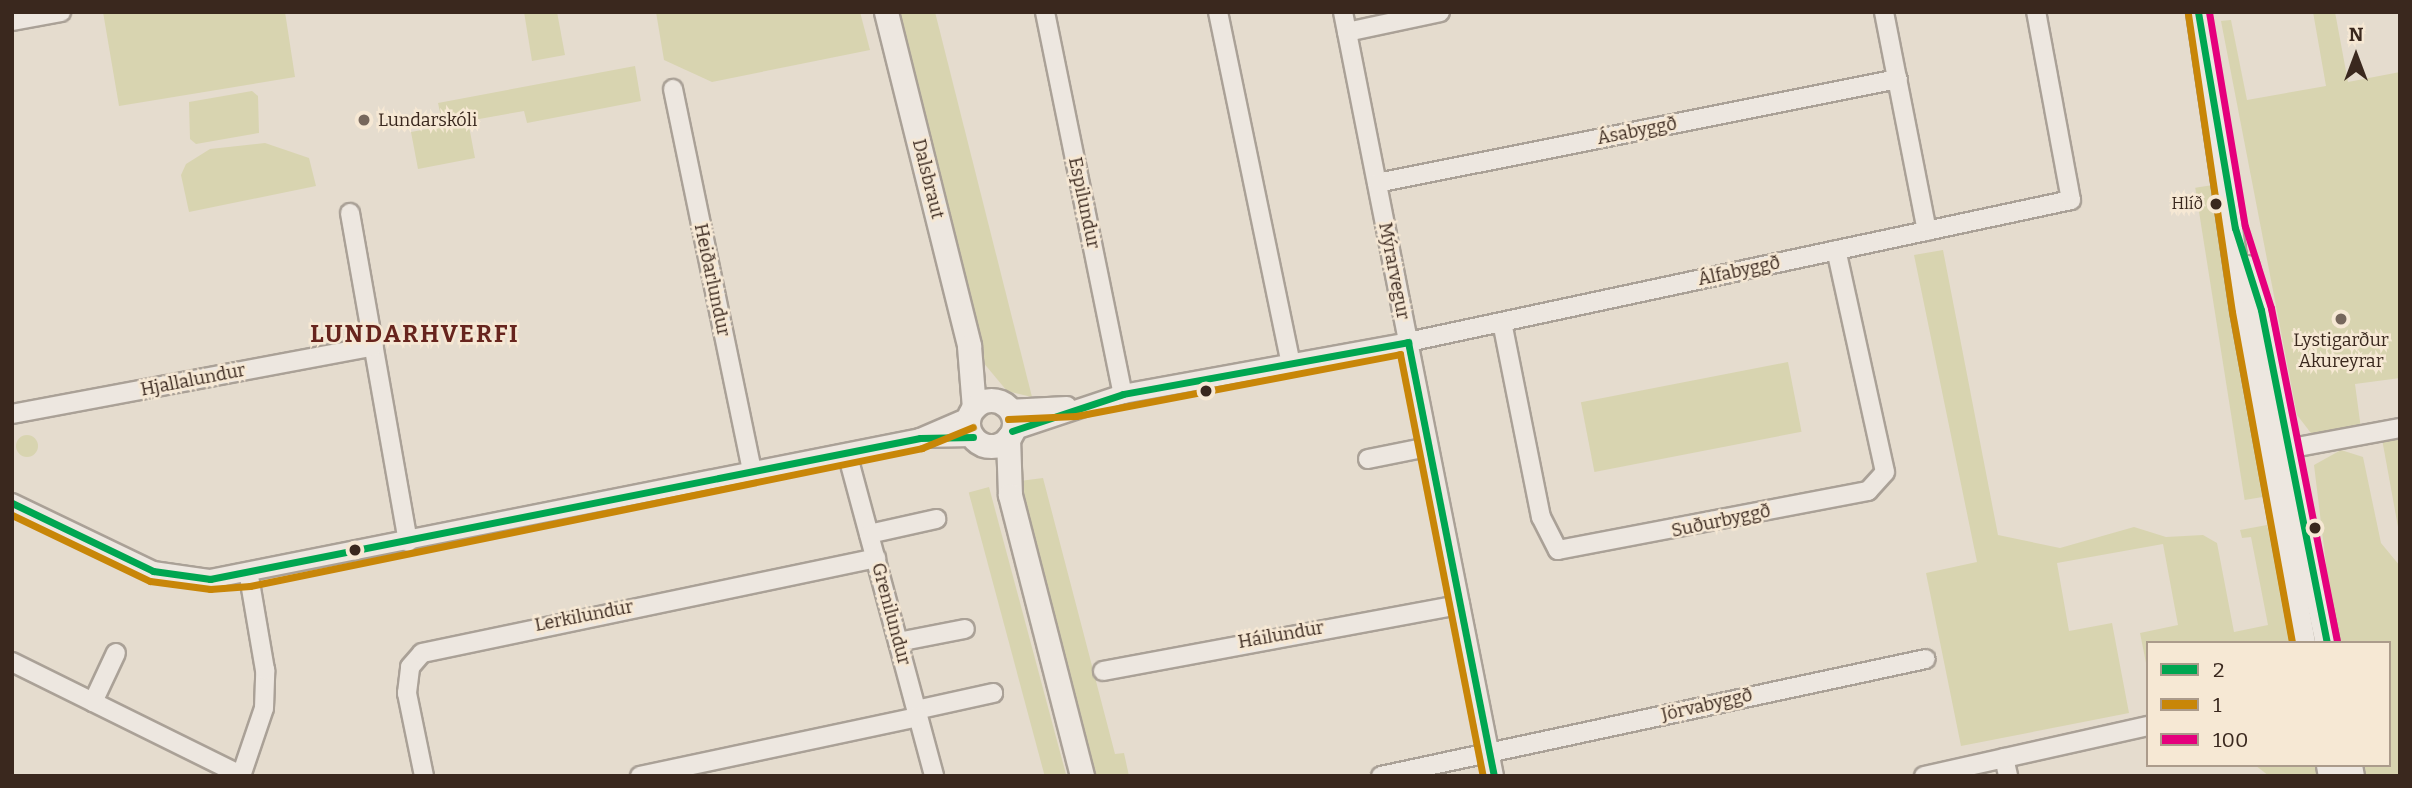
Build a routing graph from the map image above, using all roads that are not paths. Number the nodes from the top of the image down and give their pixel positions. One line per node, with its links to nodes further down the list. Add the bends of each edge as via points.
1 (61, 12): 10 (street)
2 (886, 12): 22 (street, Dalsbraut)
3 (1045, 12): 24 (street, Espilundur)
4 (1218, 12): 23 (street)
5 (1343, 12): 11 (street, Mýrarvegur)
6 (1440, 12): 11 (street)
7 (1884, 12): 12 (street)
8 (2036, 12): 17 (street, Álfabyggð, via 2071,200)
9 (2198, 12): 16 (street)
10 (12, 21)
11 (1347, 32): 14 (street, Mýrarvegur)
12 (1898, 79): 14 (street, Ásabyggð); 17 (street)
13 (673, 89): 34 (street, Heiðarlundur)
14 (1377, 183): 20 (street, Mýrarvegur)
15 (350, 213): 21 (street)
16 (2235, 228): 30 (street, via 2261,310); 32 (street)
17 (1927, 231): 18 (street, Álfabyggð)
18 (1836, 250): 19 (street, Álfabyggð); 19 (street, Suðurbyggð, via 1885,472 1868,491 1558,550 1541,517)
19 (1502, 322): 20 (street, Álfabyggð)
20 (1408, 342): 23 (street, Álfabyggð); 29 (street, Mýrarvegur)
21 (374, 346): 25 (street, Hjallalundur); 39 (street)
22 (969, 346): 26 (street, Dalsbraut); 27 (street, Dalsbraut)
23 (1291, 363): 24 (street, Álfabyggð)
24 (1122, 394): 26 (street, Álfabyggð)
25 (12, 414)
26 (1008, 421): 27 (street); 27 (street, via 992,401); 35 (street, Dalsbraut)
27 (975, 427): 31 (street); 35 (street, Dalsbraut)
28 (2400, 428): 30 (street)
29 (1428, 447): 33 (street); 42 (street, Mýrarvegur)
30 (2290, 449): 32 (street); 45 (street)
31 (847, 453): 34 (street); 38 (street, Grenilundur)
32 (2266, 453): 44 (street)
33 (1368, 459)
34 (752, 471): 39 (street)
35 (1010, 495): 61 (street, Dalsbraut)
36 (12, 503): 41 (street, via 153,571 209,579)
37 (936, 519): 38 (street)
38 (869, 534): 40 (street, Grenilundur)
39 (408, 542): 41 (street)
40 (876, 558): 46 (street, Grenilundur); 58 (street, Lerkilundur, via 422,653 410,667 407,693)
41 (249, 576): 57 (street, via 265,670 264,708)
42 (1460, 605): 50 (street, Háilundur); 55 (street, Mýrarvegur)
43 (965, 629): 46 (street)
44 (2303, 641)
45 (2326, 641)
46 (898, 642): 53 (street, Grenilundur)
47 (116, 653): 52 (street)
48 (1926, 659): 55 (street, Jörvabyggð)
49 (12, 662): 52 (street)
50 (1103, 671)
51 (993, 693): 53 (street)
52 (93, 702): 57 (street)
53 (917, 713): 59 (street); 60 (street, Grenilundur)
54 (2146, 727): 56 (street)
55 (1490, 755): 62 (street, Jörvabyggð); 63 (street, Mýrarvegur)
56 (2006, 767): 64 (street)
57 (241, 775)
58 (424, 776)
59 (640, 776)
60 (934, 776)
61 (1082, 776)
62 (1381, 776)
63 (1494, 776)
64 (1924, 776)

